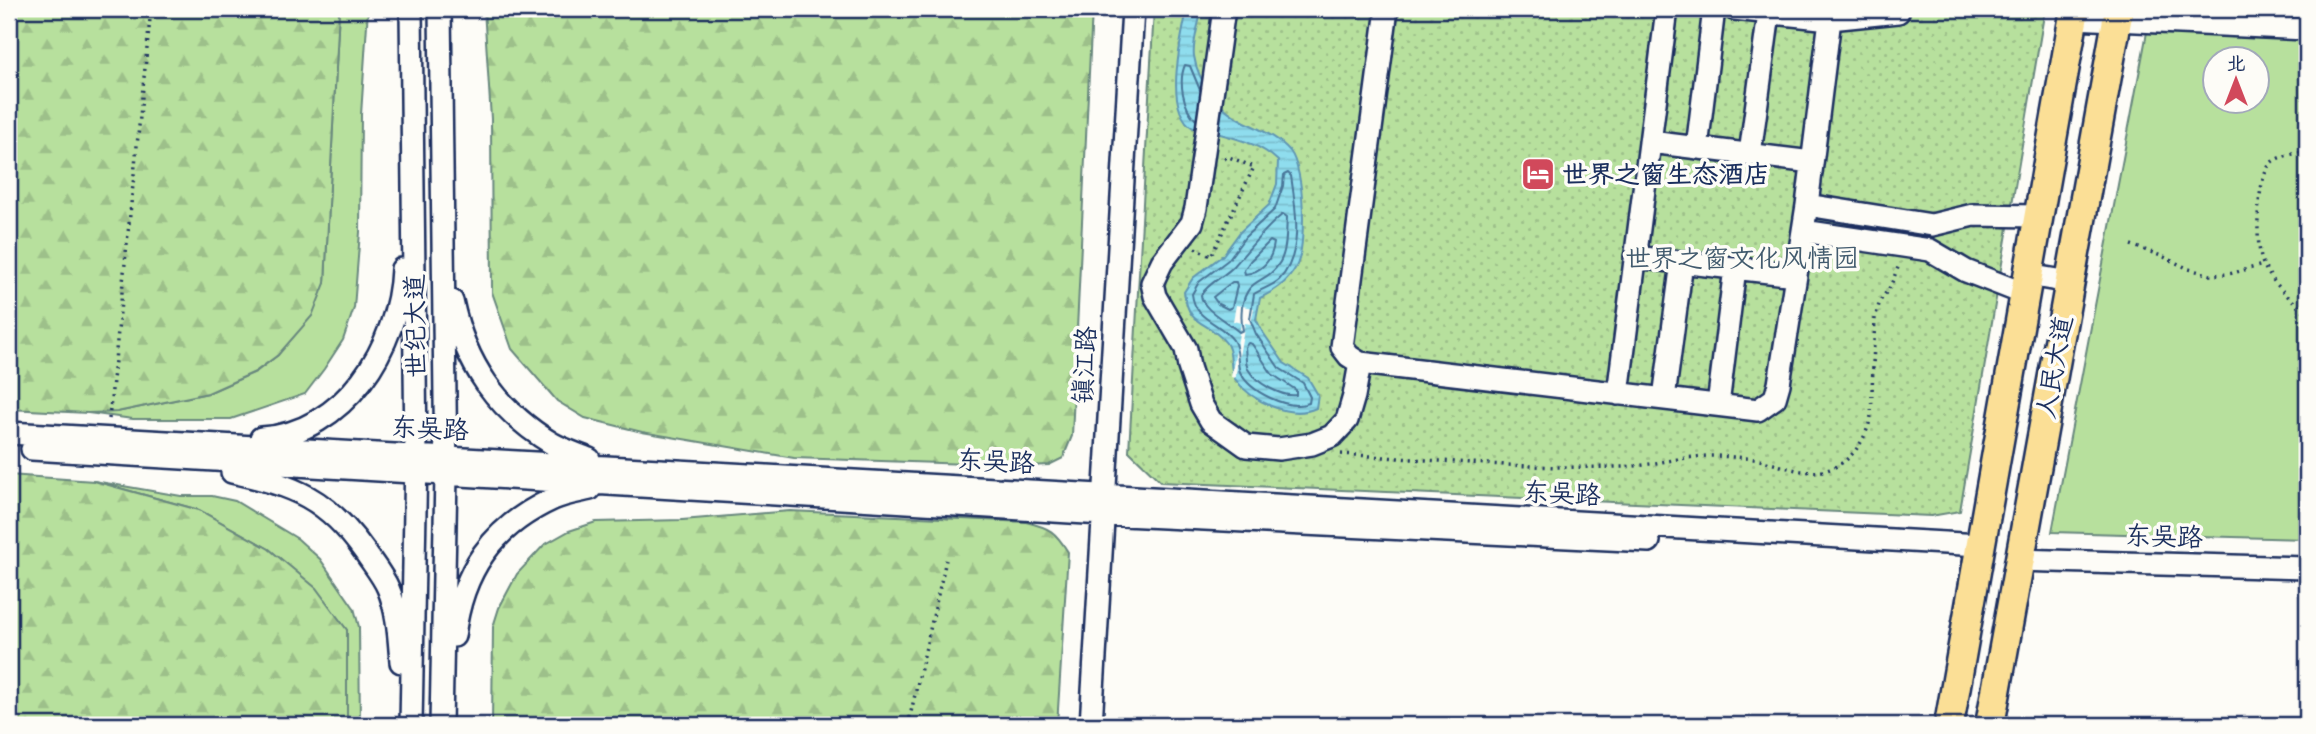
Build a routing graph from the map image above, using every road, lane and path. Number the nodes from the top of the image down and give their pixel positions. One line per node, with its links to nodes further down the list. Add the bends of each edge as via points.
1 (151, 9): 44 (path)
2 (411, 9): 17 (street, 世纪大道)
3 (440, 9): 30 (street, 世纪大道)
4 (1133, 9): 51 (street, 镇江路)
5 (1224, 9): 23 (street)
6 (1387, 9): 39 (street, via 1342,347)
7 (1667, 9): 18 (street)
8 (1714, 9): 19 (street)
9 (1734, 9): 11 (street)
10 (1899, 9): 15 (street)
11 (1769, 13): 15 (street); 21 (street)
12 (2074, 13): 13 (street); 25 (main road, 人民大道)
13 (2118, 13): 14 (street); 16 (street); 36 (main road, 人民大道)
14 (2307, 18)
15 (1830, 19): 22 (street)
16 (2307, 29)
17 (411, 89): 46 (street, via 402,284 378,357 338,406 307,426 279,437); 48 (street, 世纪大道)
18 (1650, 142): 19 (street); 31 (street)
19 (1697, 148): 21 (street)
20 (2307, 151): 33 (path, via 2279,158 2263,172 2259,237)
21 (1750, 154): 22 (street)
22 (1812, 162): 24 (street)
23 (1203, 169): 27 (street, via 1192,223); 27 (path, via 1229,157 1254,167 1211,256)
24 (1807, 205): 25 (street, via 1932,225 1973,215); 26 (street)
25 (2038, 215): 37 (main road, 人民大道)
26 (1802, 231): 29 (street); 35 (street)
27 (1180, 241): 39 (street, via 1152,283 1155,296 1186,349 1201,404 1211,421 1245,446 1279,449 1332,436 1347,420)
28 (2131, 245): 33 (path, via 2211,275)
29 (1907, 247): 37 (street, via 1930,250 1965,271); 47 (path, via 1875,318 1868,430 1847,461 1827,470 1809,472 1715,456 1621,467 1538,467)
30 (442, 251): 49 (street, 世纪大道); 50 (street, via 455,318 466,352 483,381 501,402 554,445)
31 (1635, 257): 32 (street); 40 (street)
32 (1682, 262): 34 (street); 41 (street)
33 (2263, 265): 38 (path)
34 (1735, 268): 35 (street); 42 (street)
35 (1796, 275): 42 (street, via 1775,398 1758,410)
36 (2069, 282): 37 (street); 53 (main road, 人民大道)
37 (2026, 284): 52 (main road, 人民大道)
38 (2307, 314)
39 (1360, 363): 40 (street)
40 (1618, 394): 41 (street)
41 (1664, 398): 42 (street)
42 (1718, 405)
43 (9, 433): 44 (street, 东吴路)
44 (107, 439): 46 (street, 东吴路)
45 (9, 447): 46 (street, 东吴路)
46 (175, 450): 48 (street, 东吴路); 56 (street, via 278,482 310,497 352,534 388,588)
47 (1334, 453)
48 (416, 465): 49 (street, 东吴路); 56 (street, 世纪大道)
49 (446, 466): 50 (street, 东吴路); 57 (street, 世纪大道)
50 (607, 475): 51 (street, 东吴路); 57 (street, via 524,517 491,543 478,560 457,610)
51 (1103, 505): 52 (street, 东吴路); 59 (street, 镇江路)
52 (1979, 551): 60 (main road, 人民大道)
53 (2019, 559): 55 (street, 东吴路); 61 (main road, 人民大道)
54 (946, 560): 58 (path)
55 (2307, 568)
56 (410, 725)
57 (442, 725)
58 (908, 725)
59 (1091, 725)
60 (1949, 725)
61 (1990, 725)

